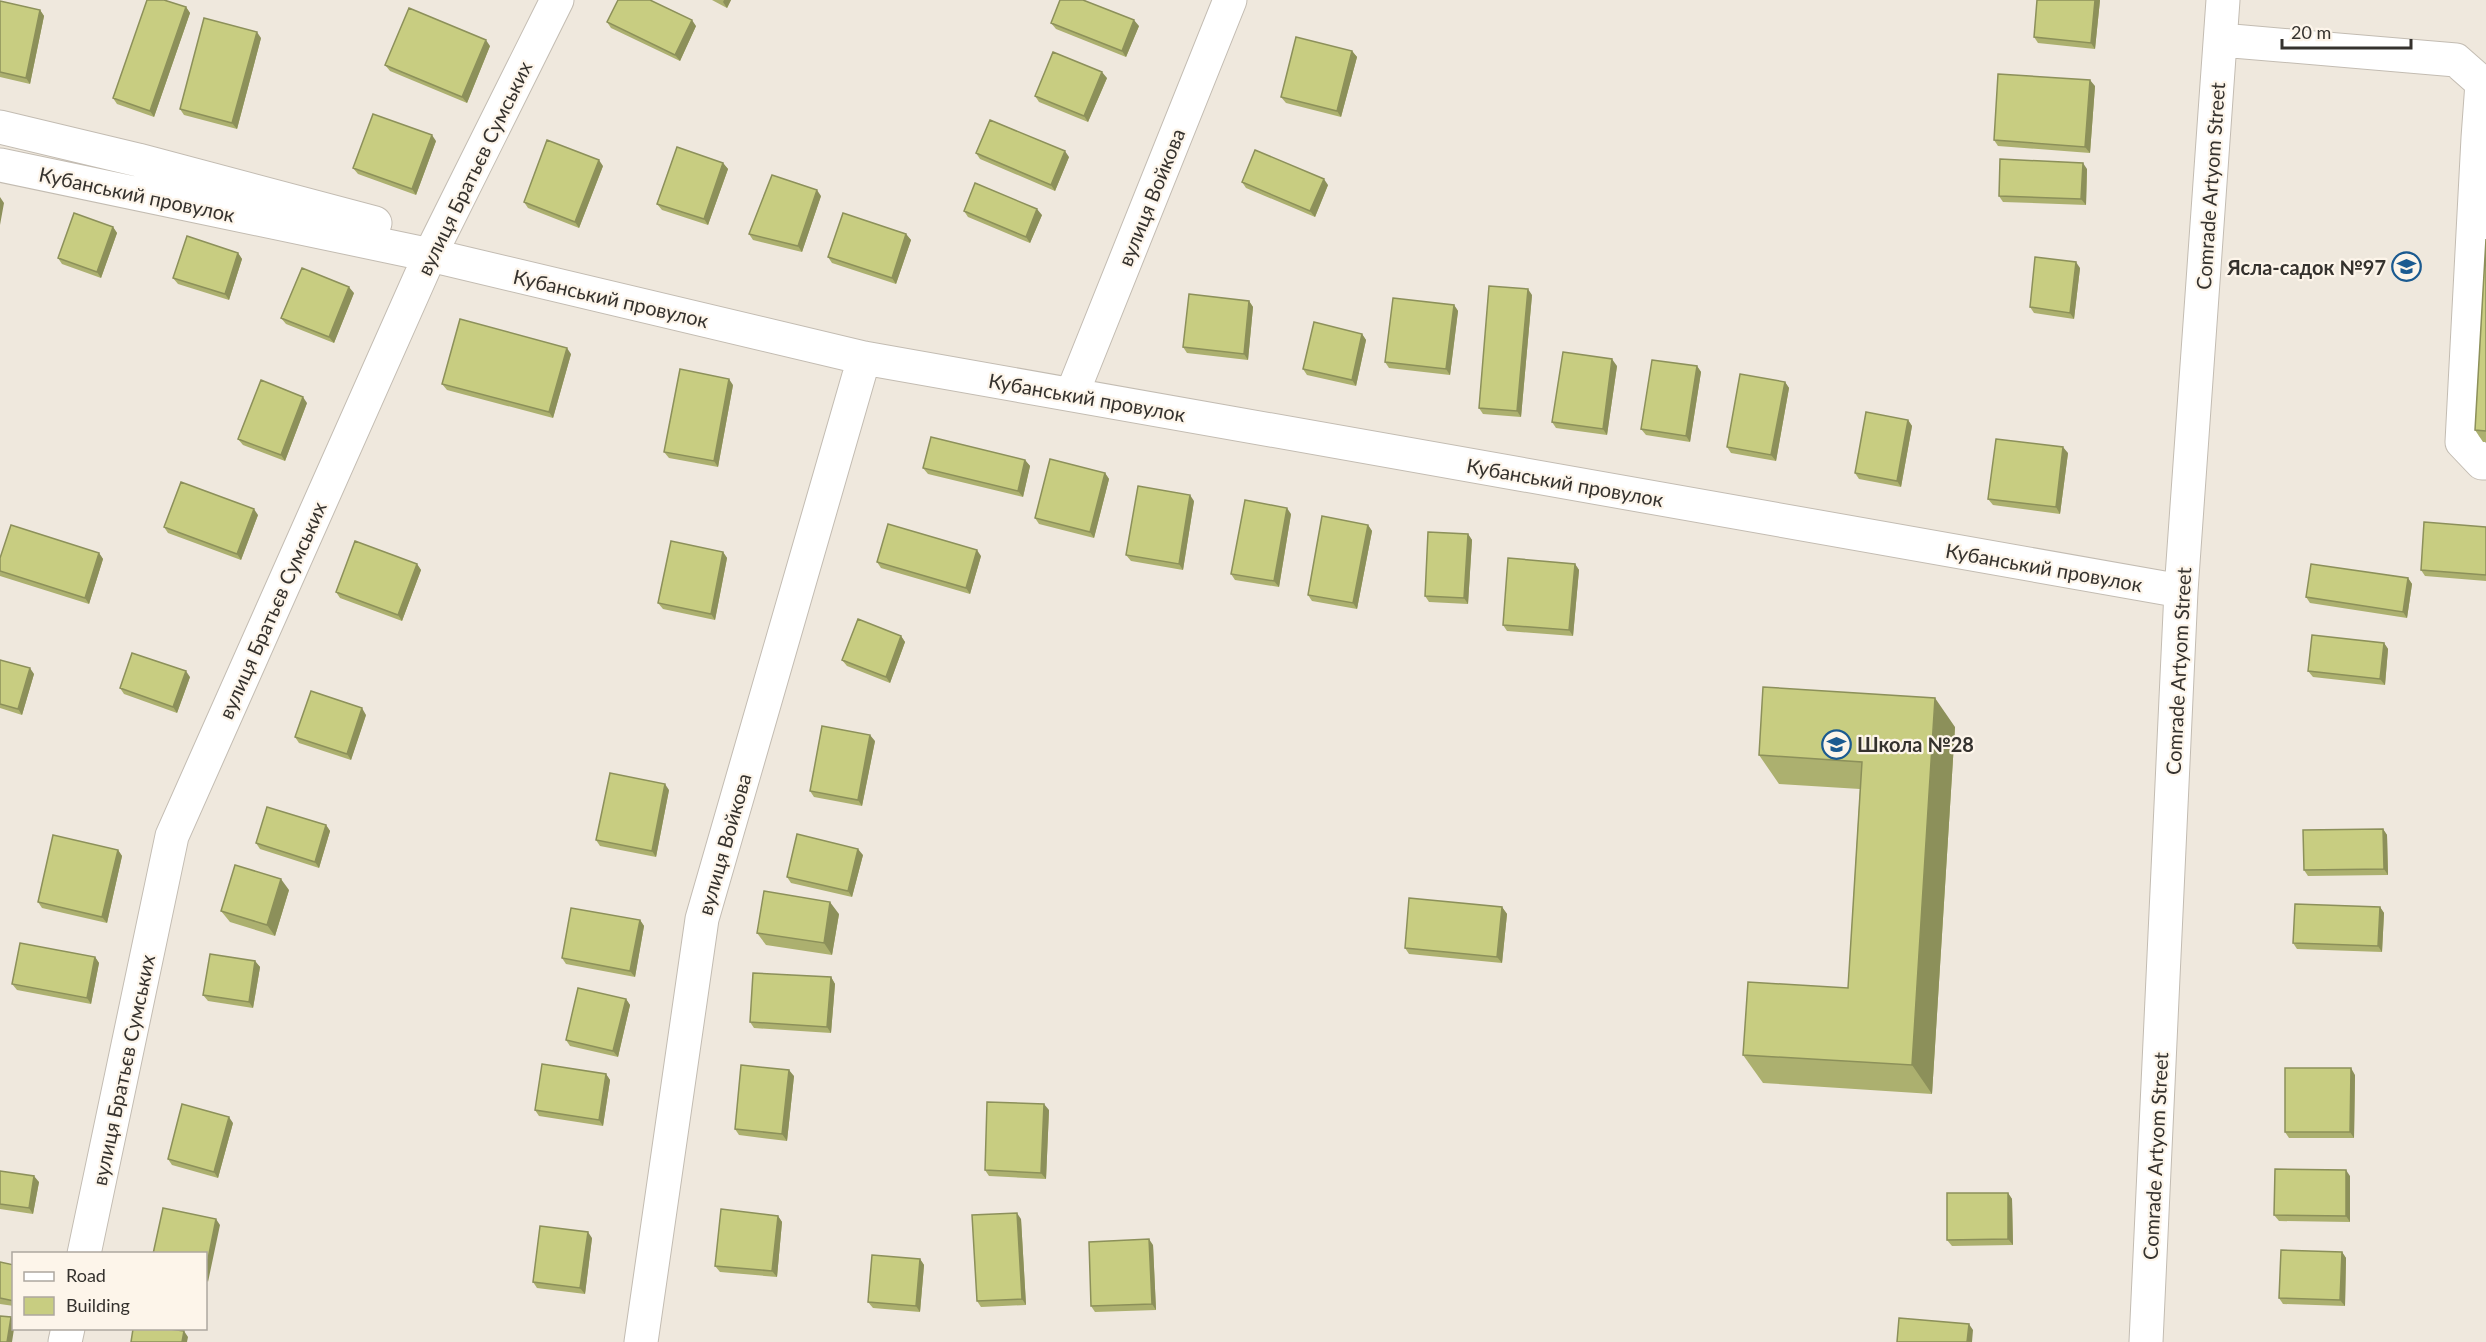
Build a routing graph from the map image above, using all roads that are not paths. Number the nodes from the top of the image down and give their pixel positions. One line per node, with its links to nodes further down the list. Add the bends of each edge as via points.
1 (557, 0): 8 (street, вулиця Братьєв Сумських)
2 (1230, 0): 10 (street, вулиця Войкова)
3 (2223, 0): 4 (street, Comrade Artyom Street)
4 (2221, 40): 6 (street, via 2456,60 2482,83); 12 (street, Comrade Artyom Street)
5 (0, 127): 8 (street, via 138,160)
6 (2482, 138): 11 (street, via 2462,442)
7 (0, 165): 8 (street, Кубанський провулок)
8 (434, 247): 9 (street, Кубанський провулок); 13 (street, вулиця Братьєв Сумських, via 172,836)
9 (864, 358): 10 (street, Кубанський провулок); 14 (street, вулиця Войкова, via 702,919)
10 (1072, 394): 12 (street, Кубанський провулок)
11 (2486, 463)
12 (2181, 591): 15 (street, Comrade Artyom Street)
13 (84, 1252)
14 (641, 1342)
15 (2146, 1342)

